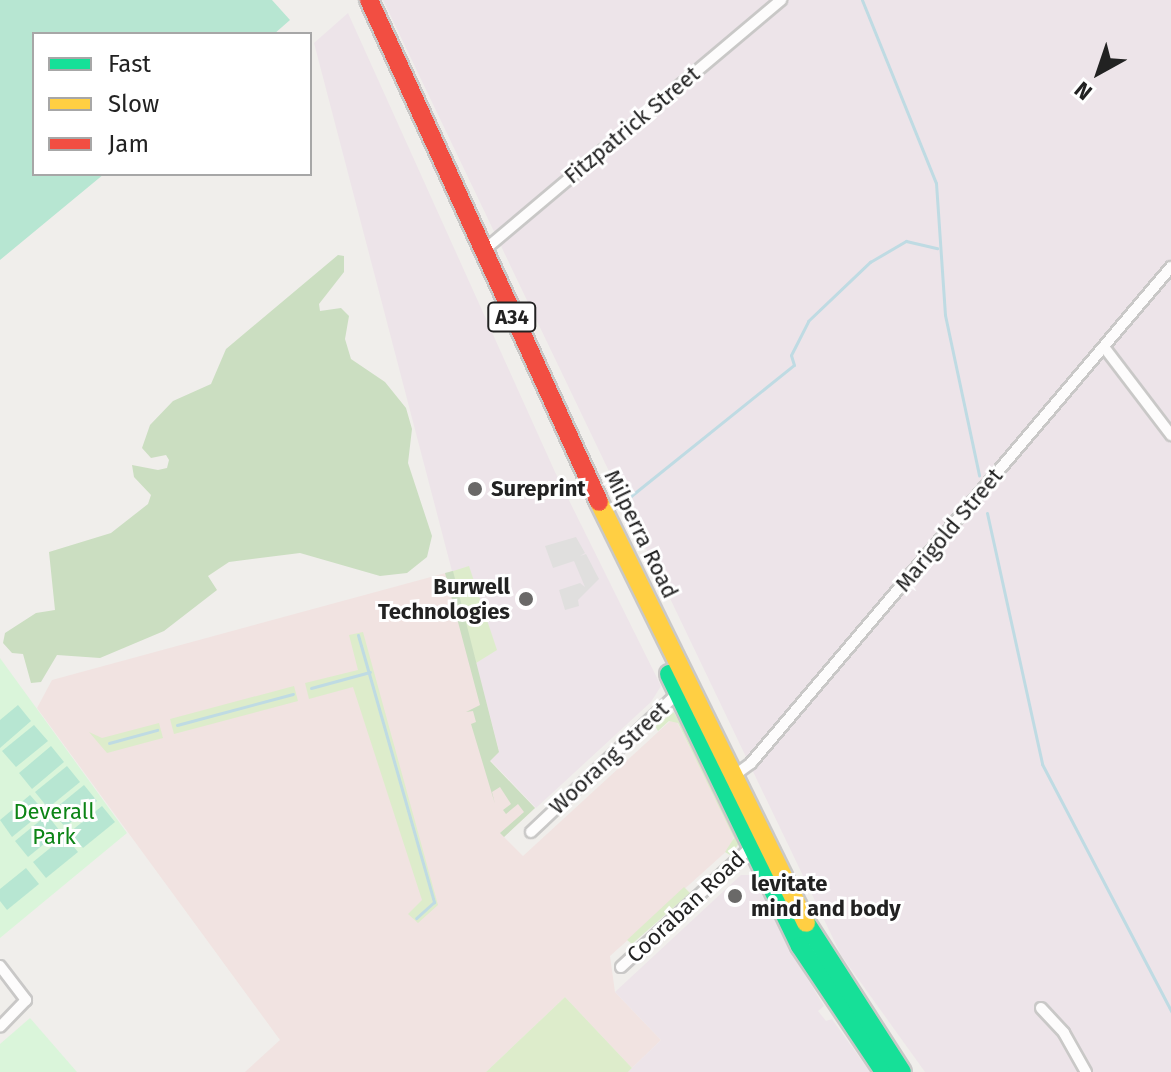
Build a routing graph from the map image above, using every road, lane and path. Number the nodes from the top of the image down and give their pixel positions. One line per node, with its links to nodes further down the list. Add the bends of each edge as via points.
1 (356, 0): 8 (highway, Milperra Road / A34, via 565,462)
2 (369, 0): 4 (highway, Milperra Road / A34)
3 (781, 0): 4 (street, Fitzpatrick Street)
4 (483, 251): 8 (highway, Milperra Road / A34)
5 (1171, 267): 6 (street, Marigold Street)
6 (1104, 347): 7 (street); 9 (street, Marigold Street, via 751,763)
7 (1171, 435)
8 (683, 688): 9 (highway, Milperra Road / A34); 10 (street, Woorang Street)
9 (727, 780): 11 (highway, Milperra Road / A34); 17 (highway, Milperra Road / A34, via 828,963)
10 (531, 832)
11 (751, 847): 13 (street, Cooraban Road); 16 (highway, Milperra Road / A34, via 809,961)
12 (0, 966): 15 (street, via 26,1000)
13 (621, 967)
14 (1041, 1008): 18 (street, via 1064,1033)
15 (0, 1027)
16 (884, 1072)
17 (902, 1072)
18 (1086, 1072)

